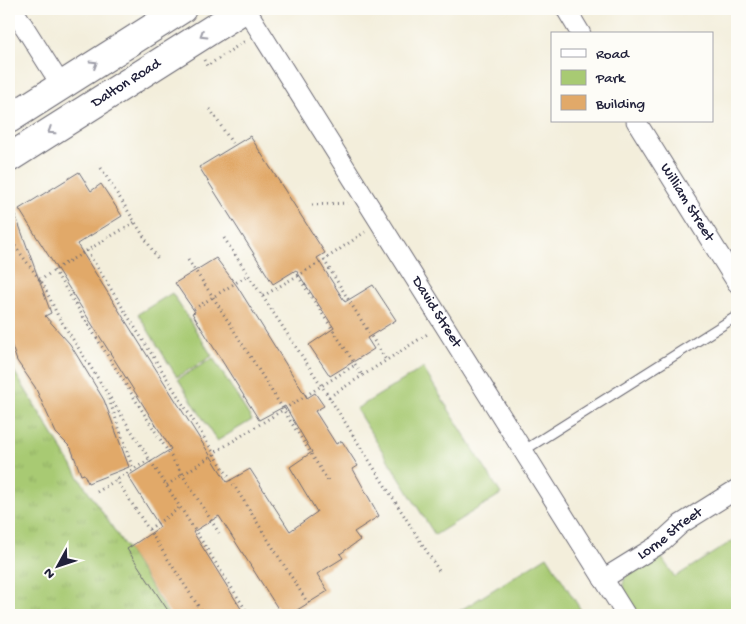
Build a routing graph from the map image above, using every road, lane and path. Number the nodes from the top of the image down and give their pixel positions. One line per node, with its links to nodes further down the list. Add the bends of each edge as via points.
1 (13, 9): 6 (street)
2 (182, 9): 6 (main road, one-way to 2)
3 (245, 9): 8 (main road, Dalton Road, one-way to 8); 41 (street, David Street)
4 (566, 9): 5 (street)
5 (580, 32)
6 (61, 85): 8 (main road); 9 (main road)
7 (210, 109): 11 (path)
8 (78, 114): 12 (main road, Dalton Road, one-way to 12)
9 (9, 119)
10 (637, 122): 28 (street, William Street)
11 (232, 143)
12 (9, 158)
13 (101, 168): 16 (path)
14 (347, 203): 15 (path)
15 (312, 205)
16 (134, 222): 20 (path); 21 (path)
17 (366, 232): 23 (path)
18 (9, 238): 27 (path)
19 (224, 238): 25 (path)
20 (87, 251): 24 (path); 42 (path)
21 (158, 258)
22 (188, 260): 29 (path)
23 (324, 260): 26 (path); 34 (path)
24 (54, 270): 27 (path); 45 (path)
25 (248, 274): 29 (path); 30 (path)
26 (298, 276): 30 (path); 35 (path)
27 (40, 281): 38 (path, via 58,316)
28 (737, 283)
29 (213, 296): 31 (path); 40 (path)
30 (263, 296): 37 (path)
31 (194, 309)
32 (737, 316): 41 (lane)
33 (429, 334): 34 (path)
34 (386, 360): 36 (path)
35 (355, 365): 36 (path); 37 (path)
36 (362, 375): 39 (path)
37 (322, 386): 39 (path); 40 (path)
38 (108, 394): 43 (path); 44 (path)
39 (329, 397): 54 (path)
40 (284, 409): 42 (path); 47 (path)
41 (522, 451): 55 (street, David Street)
42 (214, 454): 45 (path); 56 (path)
43 (150, 459): 44 (path); 48 (path)
44 (133, 469): 46 (path)
45 (182, 475): 48 (path); 53 (path)
46 (116, 479): 50 (path); 52 (path)
47 (328, 481)
48 (167, 485): 51 (path)
49 (737, 489): 55 (street, Lorne Street)
50 (97, 492)
51 (181, 507): 52 (path); 58 (path)
52 (149, 529): 57 (path)
53 (218, 533)
54 (441, 574)
55 (603, 579): 59 (street, David Street)
56 (309, 606)
57 (204, 615)
58 (249, 615)
59 (626, 615)

